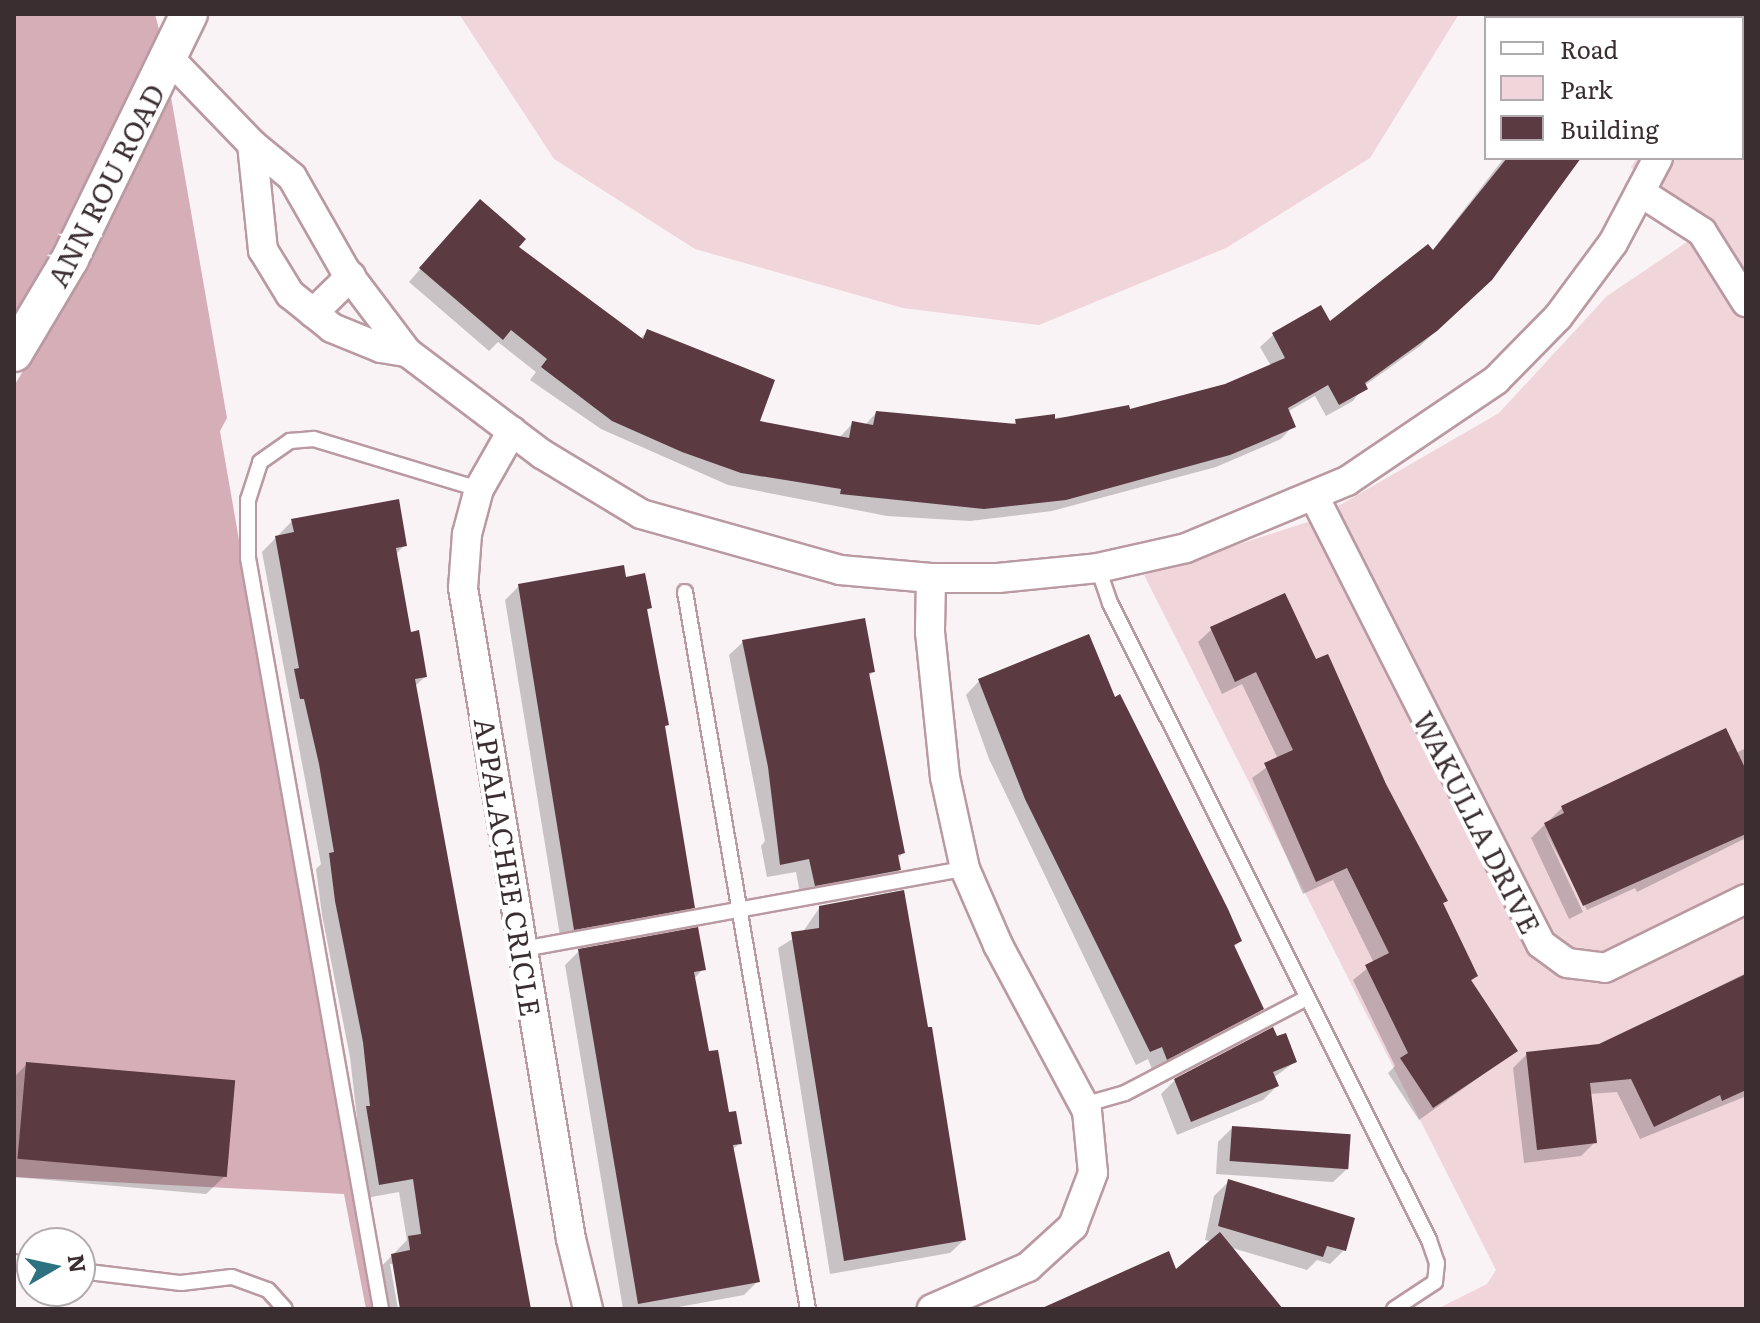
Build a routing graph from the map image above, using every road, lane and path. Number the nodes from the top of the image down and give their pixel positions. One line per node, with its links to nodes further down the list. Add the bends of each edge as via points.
1 (189, 14): 2 (street, ANN ROU ROAD)
2 (171, 60): 3 (street); 10 (street, ANN ROU ROAD, via 70,259)
3 (252, 144): 6 (street, via 292,177); 8 (street, via 263,250 290,294)
4 (1657, 160): 5 (street)
5 (1640, 192): 7 (street, via 1702,232); 13 (street, via 1613,243 1558,317 1496,380 1359,474)
6 (351, 276): 8 (street); 9 (street)
7 (1746, 302)
8 (313, 313): 9 (street, via 332,328 381,348)
9 (407, 352): 11 (street)
10 (14, 353)
11 (512, 431): 12 (street, APPALACHEE CRICLE); 15 (street, via 641,514 840,570)
12 (479, 489): 20 (street, APPALACHEE CRICLE, via 467,534 463,588); 25 (lane, via 314,439 290,441 260,462 248,500 248,558)
13 (1314, 496): 14 (street, via 1186,548); 18 (street, WAKULLA DRIVE, via 1541,944 1567,963 1605,968)
14 (1098, 568): 15 (street, via 998,578); 21 (lane, via 1117,617)
15 (931, 578): 17 (street, via 929,627 945,777)
16 (685, 592): 19 (lane)
17 (965, 869): 19 (lane); 22 (street, via 998,945)
18 (1746, 899)
19 (740, 907): 20 (lane); 27 (lane)
20 (523, 949): 26 (street, APPALACHEE CRICLE)
21 (1307, 998): 22 (lane, via 1125,1093); 29 (lane, via 1437,1263 1435,1282)
22 (1083, 1105): 28 (street, via 1093,1173 1073,1226 1028,1267)
23 (96, 1273): 24 (lane, via 181,1283 232,1277 268,1290)
24 (285, 1309)
25 (381, 1309)
26 (588, 1309)
27 (808, 1309)
28 (932, 1309)
29 (1394, 1309)

